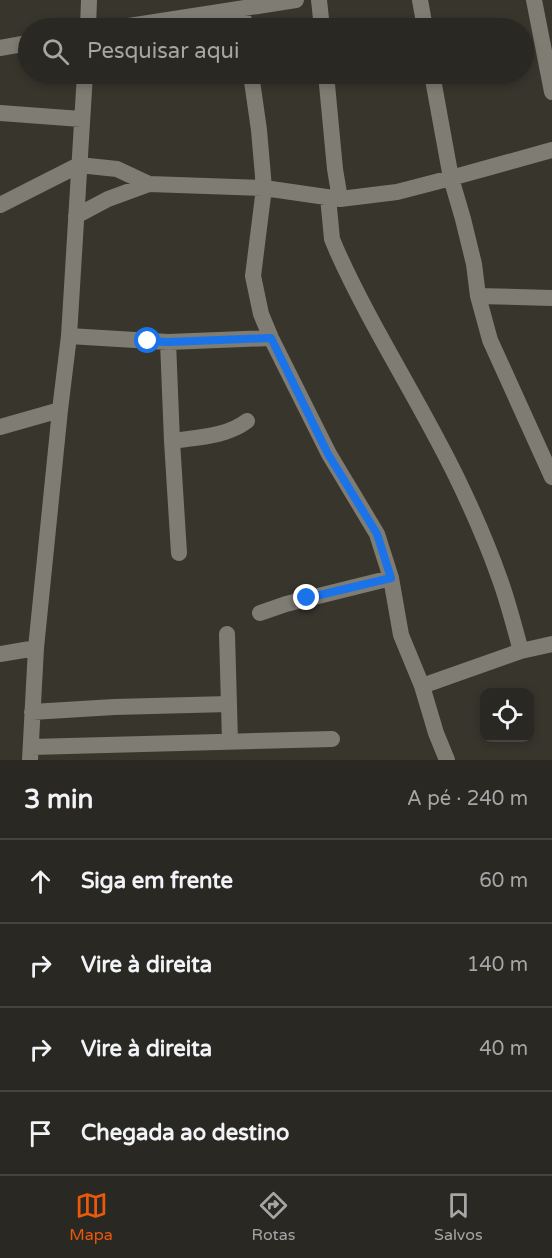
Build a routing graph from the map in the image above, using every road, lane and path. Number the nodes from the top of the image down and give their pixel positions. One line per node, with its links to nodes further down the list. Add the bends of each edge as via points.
1 (89, 0): 7 (street)
2 (296, 0): 6 (street)
3 (319, 0): 10 (street)
4 (420, 0): 11 (street)
5 (534, 0): 18 (street)
6 (242, 9): 8 (street); 9 (street)
7 (88, 18)
8 (182, 18)
9 (243, 18)
10 (321, 18)
11 (423, 18)
12 (18, 45): 13 (street)
13 (0, 48)
14 (84, 84): 20 (street)
15 (252, 84): 25 (street)
16 (327, 84): 26 (street)
17 (434, 84): 23 (street)
18 (552, 92)
19 (0, 113): 20 (street)
20 (81, 119): 22 (street)
21 (552, 150): 23 (street)
22 (80, 165): 24 (street, via 117,169); 27 (street); 28 (street)
23 (451, 178): 26 (street, via 397,192); 29 (street)
24 (149, 184): 25 (street); 28 (street)
25 (264, 188): 26 (street); 32 (street, via 253,276)
26 (334, 198): 45 (street, via 332,239 372,324 456,475 499,578)
27 (0, 205)
28 (76, 216): 31 (street)
29 (478, 296): 30 (street); 38 (street, via 490,340)
30 (552, 298)
31 (69, 336): 33 (street); 34 (street)
32 (271, 338): 33 (street); 40 (street, via 328,454 377,534)
33 (168, 342): 37 (street)
34 (60, 410): 36 (street); 44 (street)
35 (247, 421): 37 (street, via 223,433)
36 (0, 427)
37 (171, 441): 39 (street)
38 (552, 477)
39 (179, 553)
40 (391, 578): 41 (street); 47 (street, via 401,635)
41 (260, 613)
42 (227, 634): 48 (street)
43 (552, 644): 45 (street)
44 (36, 648): 46 (street); 49 (street)
45 (521, 651): 47 (street)
46 (0, 654)
47 (422, 686): 53 (street)
48 (229, 704): 49 (street); 51 (street)
49 (32, 712): 52 (street)
50 (332, 739): 51 (street)
51 (230, 741): 52 (street)
52 (30, 754)
53 (447, 760)

